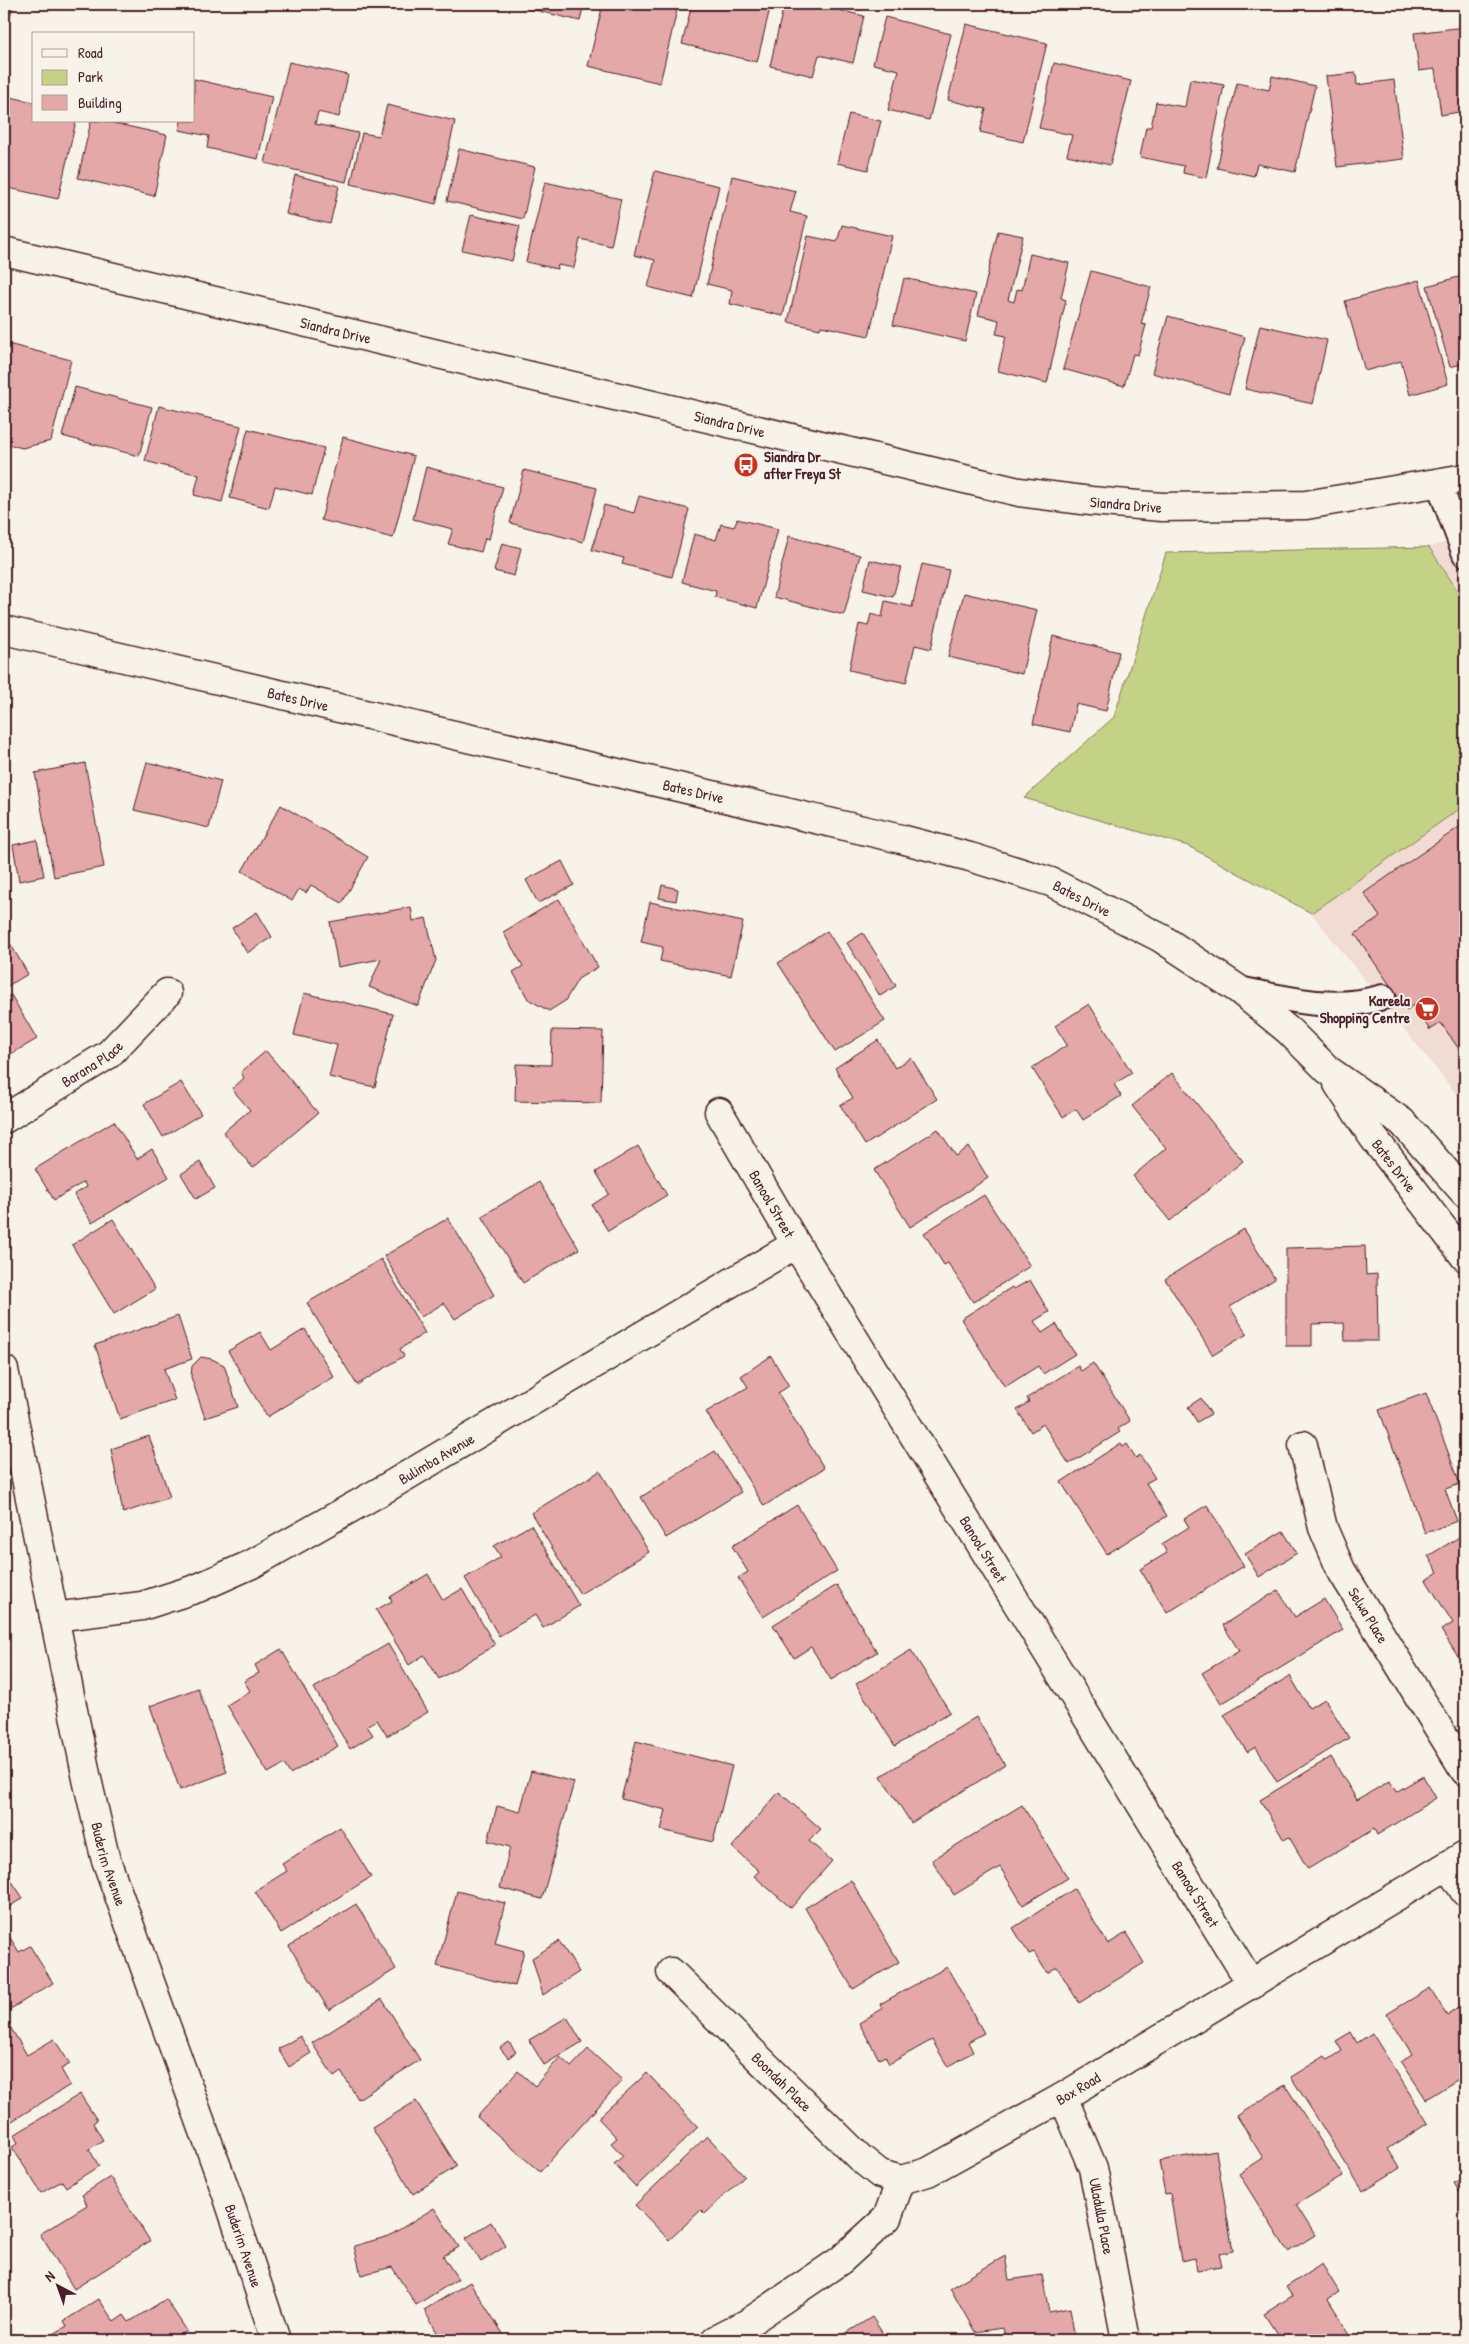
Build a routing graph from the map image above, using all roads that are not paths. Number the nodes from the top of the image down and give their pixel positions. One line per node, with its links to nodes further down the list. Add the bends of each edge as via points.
1 (4, 251): 3 (street, Siandra Drive, via 1019,492 1162,507 1306,505)
2 (1465, 478): 3 (street, Siandra Drive)
3 (1439, 484): 4 (lane)
4 (1465, 554)
5 (4, 630): 6 (street, Bates Drive, via 970,856 1051,882 1109,910 1161,938)
6 (1238, 989): 8 (lane, via 1328,1005 1360,1004); 9 (street, Bates Drive, via 1289,1031)
7 (167, 993): 11 (street, Barana Place, via 110,1054)
8 (1383, 997)
9 (1328, 1070): 12 (street, Bates Drive, via 1402,1122); 14 (street, Bates Drive, via 1373,1137)
10 (719, 1112): 13 (street, Banool Street)
11 (4, 1119)
12 (1465, 1193)
13 (796, 1244): 17 (street, Bulimba Avenue, via 252,1564 198,1588 142,1606); 22 (street, Banool Street)
14 (1465, 1257)
15 (4, 1370): 17 (street, Buderim Avenue)
16 (1303, 1445): 18 (street, Selwa Place, via 1323,1528 1341,1570)
17 (54, 1616): 25 (street, Buderim Avenue, via 105,1857)
18 (1465, 1771)
19 (1457, 1861): 20 (street); 22 (street, Box Road)
20 (1465, 1892)
21 (671, 1972): 24 (street, Boondah Place, via 860,2158 880,2174)
22 (1252, 1985): 23 (street, Box Road)
23 (1062, 2097): 24 (street, Box Road, via 928,2172); 27 (street, Ulladulla Place, via 1093,2168)
24 (901, 2180): 26 (street, via 887,2218 841,2260 748,2323)
25 (276, 2340)
26 (715, 2340)
27 (1126, 2340)

